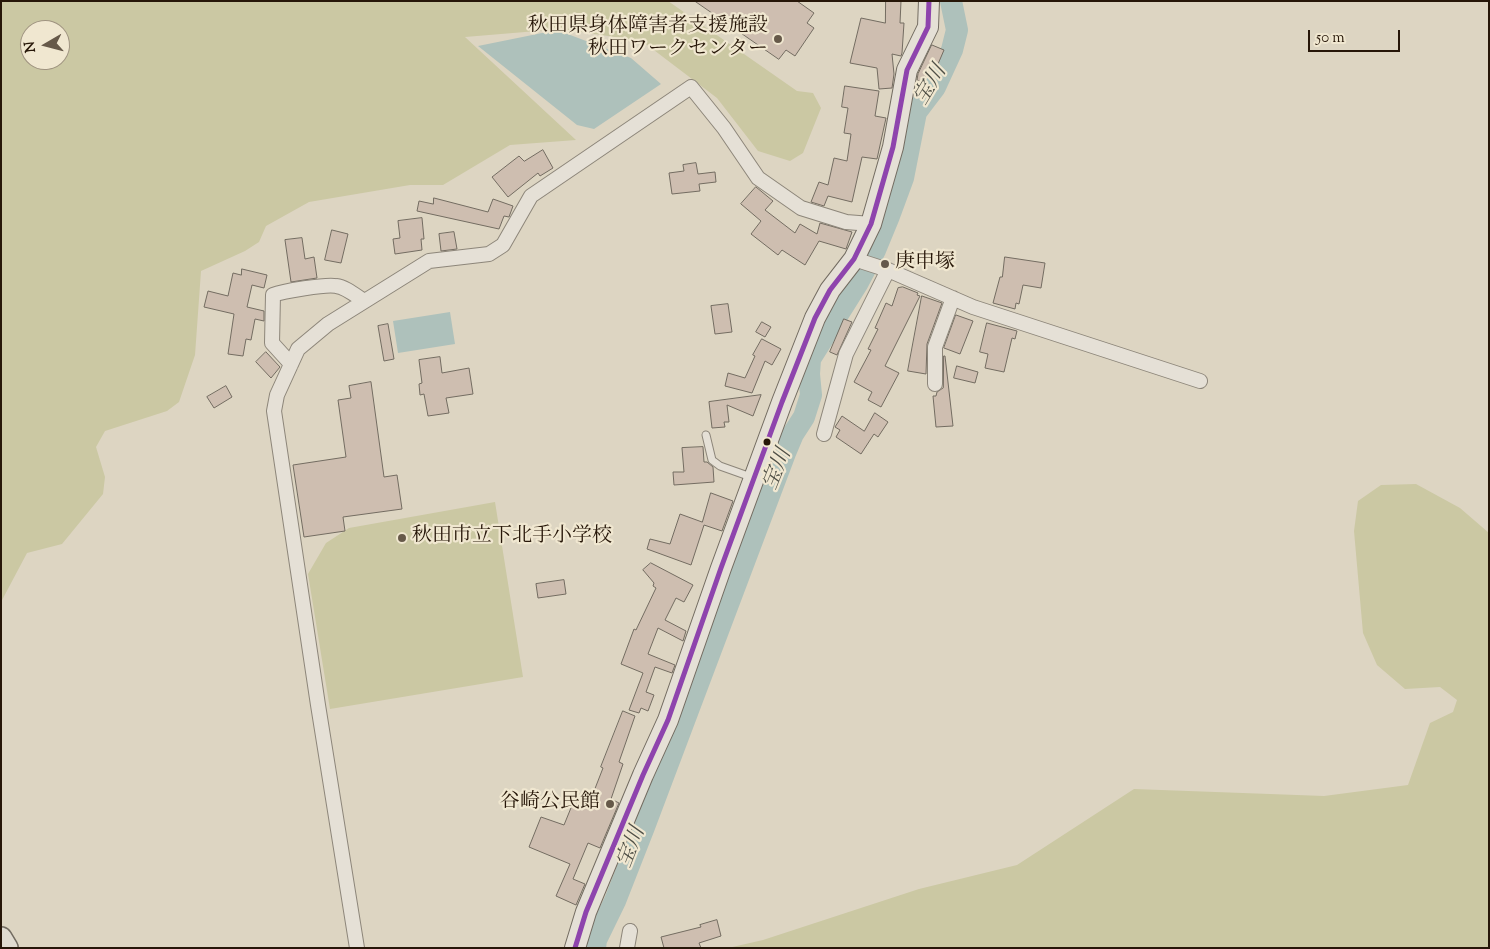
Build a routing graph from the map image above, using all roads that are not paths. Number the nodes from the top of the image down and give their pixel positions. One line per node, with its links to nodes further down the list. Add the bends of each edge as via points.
1 (929, 1): 2 (street, via 928,27 907,70 893,147)
2 (871, 224): 3 (street); 6 (street, via 846,222 801,208 758,178 691,87 531,196 497,250 489,254 429,261)
3 (857, 260): 4 (street); 12 (street, via 830,290 815,318)
4 (884, 268): 5 (street); 10 (street, via 846,354)
5 (952, 298): 8 (street, via 973,308); 9 (street, via 935,347)
6 (364, 302): 7 (street, via 328,324 298,349); 7 (street, via 336,286 273,294 272,343)
7 (291, 364): 16 (street, via 277,395 274,411)
8 (1200, 381)
9 (935, 384)
10 (824, 434)
11 (706, 435): 12 (lane, via 712,460)
12 (754, 478): 17 (street, via 668,720 586,912)
13 (630, 931): 18 (street)
14 (1, 938): 15 (main road)
15 (7, 948)
16 (357, 948)
17 (575, 948)
18 (627, 948)

